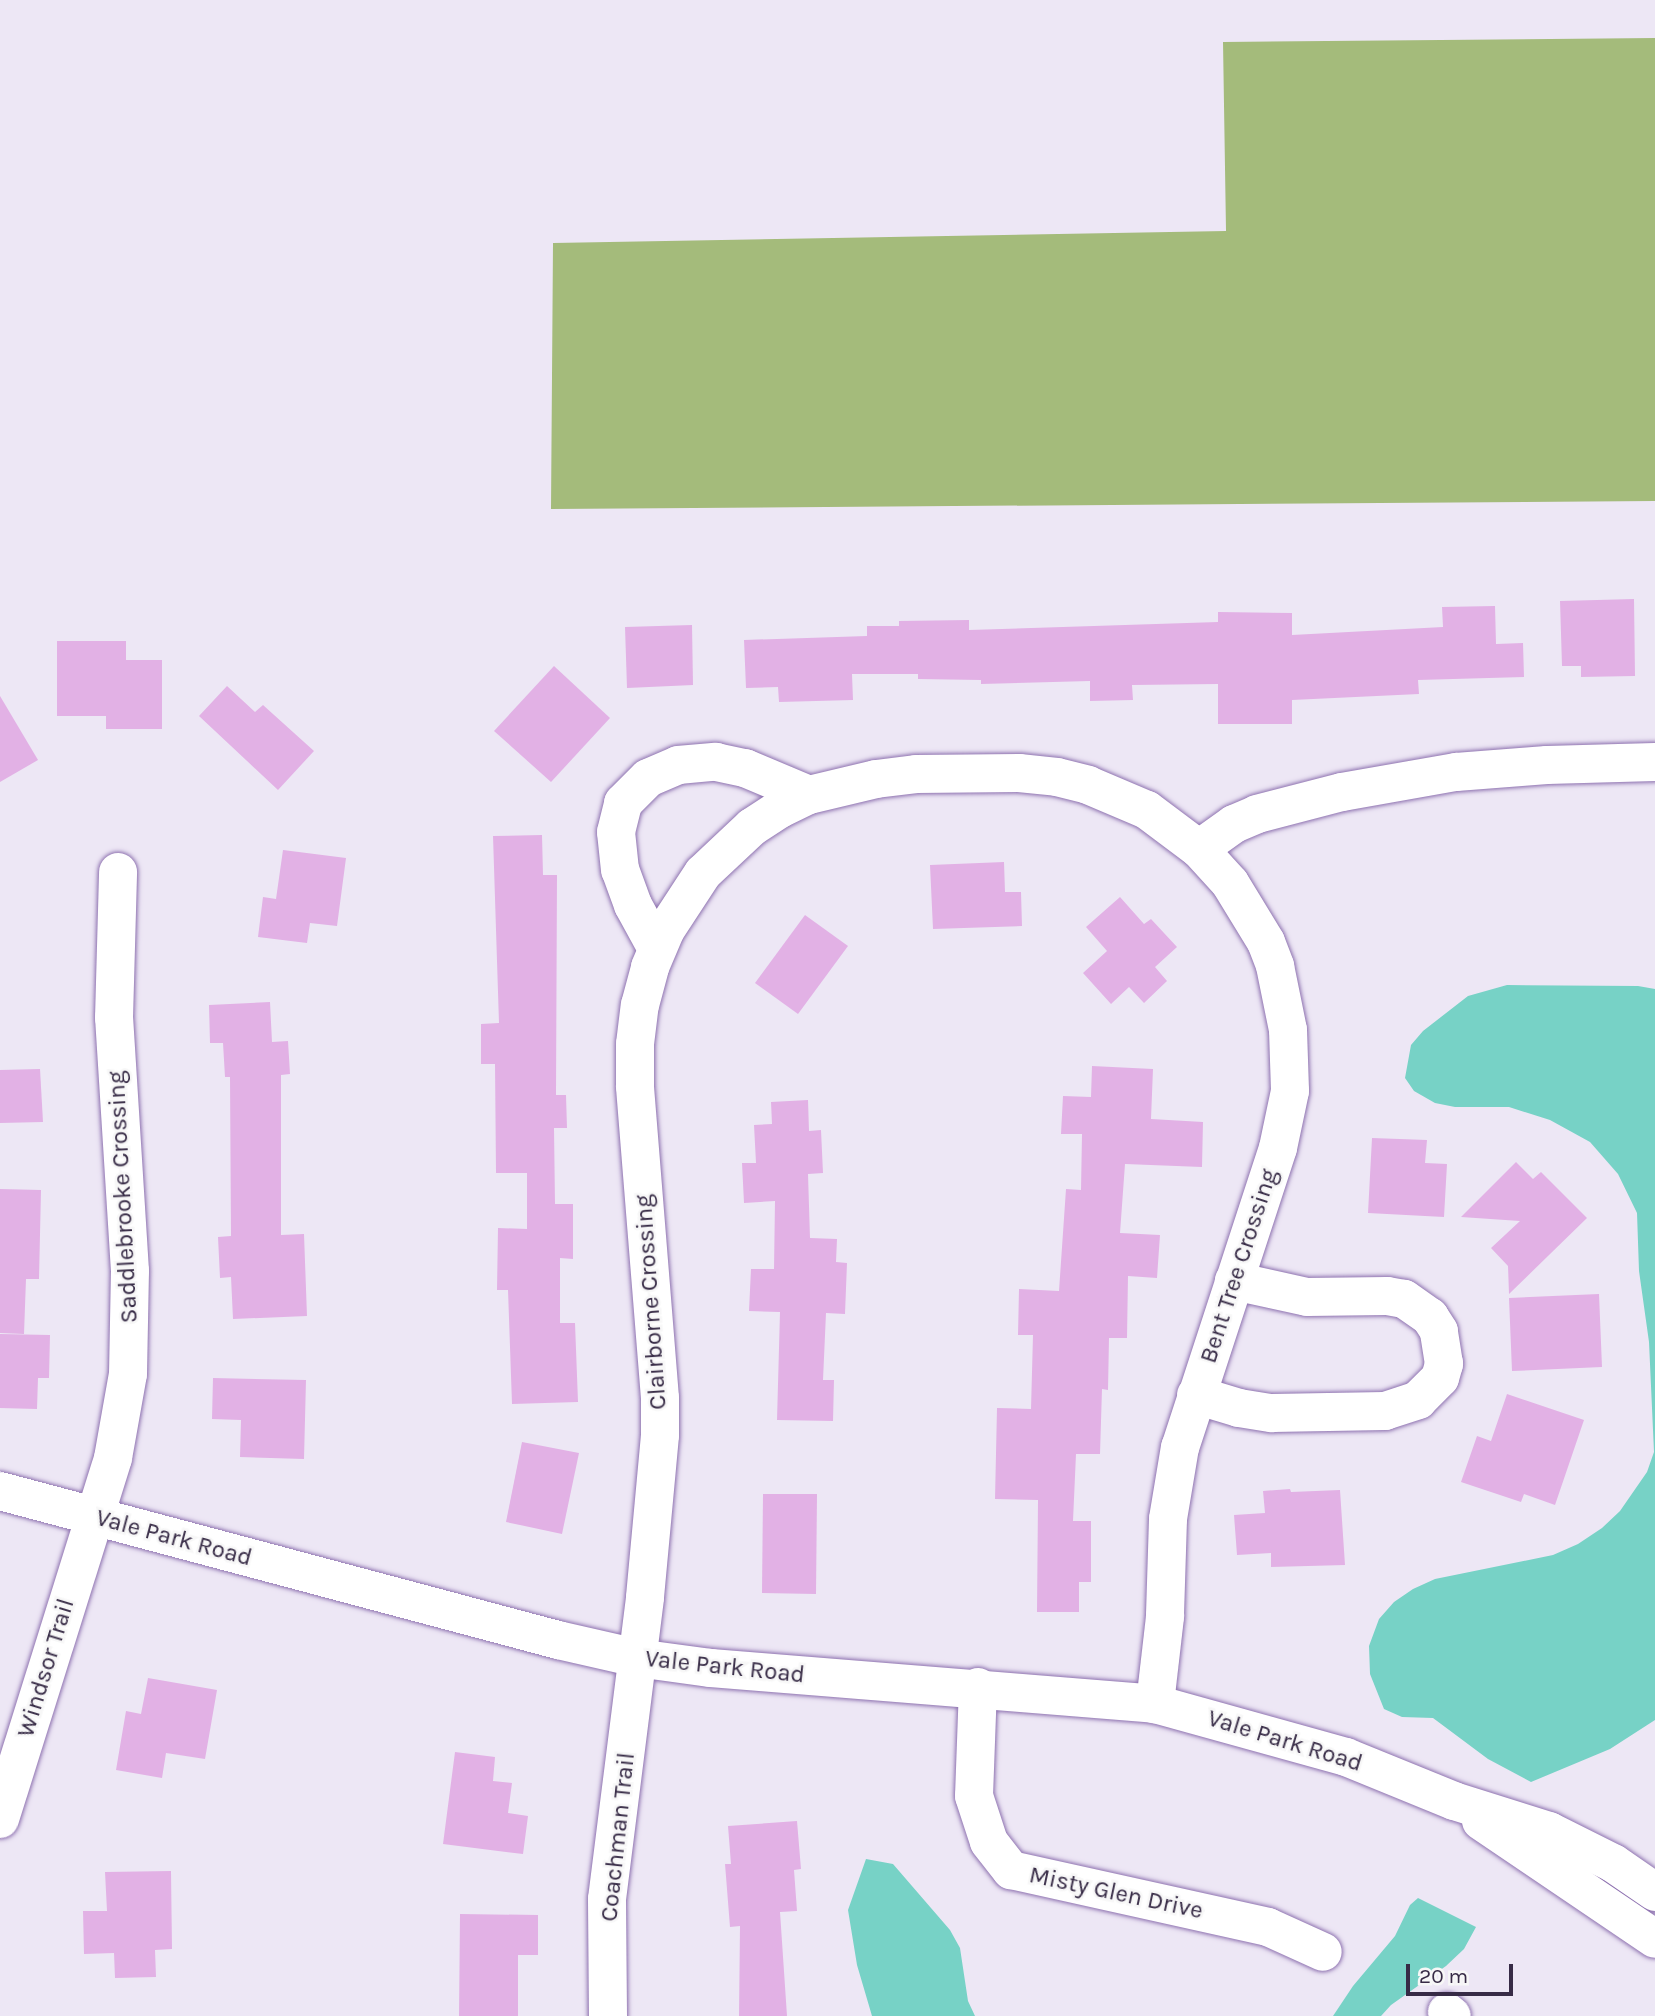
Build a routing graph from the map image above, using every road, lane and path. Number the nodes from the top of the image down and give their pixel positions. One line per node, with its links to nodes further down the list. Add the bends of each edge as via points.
1 (1655, 762): 3 (street, via 1456,772 1342,792 1256,814)
2 (809, 795): 3 (street, Clairborne Crossing, via 916,774 1056,777 1119,796); 5 (street, Clairborne Crossing, via 752,827 711,864 683,900); 5 (street, via 745,768 716,762 678,765 648,778 624,803 616,832 620,870)
3 (1199, 849): 6 (street, Bent Tree Crossing, via 1230,883 1266,942 1289,1030 1285,1118)
4 (118, 872): 9 (street, Saddlebrooke Crossing, via 114,1017 130,1271 129,1361 113,1458)
5 (657, 948): 10 (street, Clairborne Crossing, via 640,1005 635,1044 660,1410 659,1469)
6 (1234, 1281): 7 (street, Bent Tree Crossing); 7 (street, via 1307,1297 1404,1299 1430,1317 1438,1331 1444,1364 1440,1378 1418,1400 1385,1411 1272,1413)
7 (1196, 1395): 12 (street, Bent Tree Crossing, via 1173,1483)
8 (0, 1491): 9 (street, Vale Park Road)
9 (93, 1517): 10 (street, Vale Park Road); 14 (street, Windsor Trail)
10 (637, 1658): 11 (street, Vale Park Road, via 711,1668); 18 (street, Coachman Trail, via 607,1899)
11 (978, 1687): 12 (street, Vale Park Road); 17 (street, Misty Glen Drive, via 974,1796 989,1842 1011,1870 1268,1927)
12 (1155, 1704): 13 (street, Vale Park Road, via 1346,1758)
13 (1454, 1801): 15 (street, Vale Park Road, via 1549,1831 1613,1863); 16 (street, Vale Park Road)
14 (0, 1819)
15 (1655, 1892)
16 (1655, 1939)
17 (1323, 1952)
18 (608, 2016)

